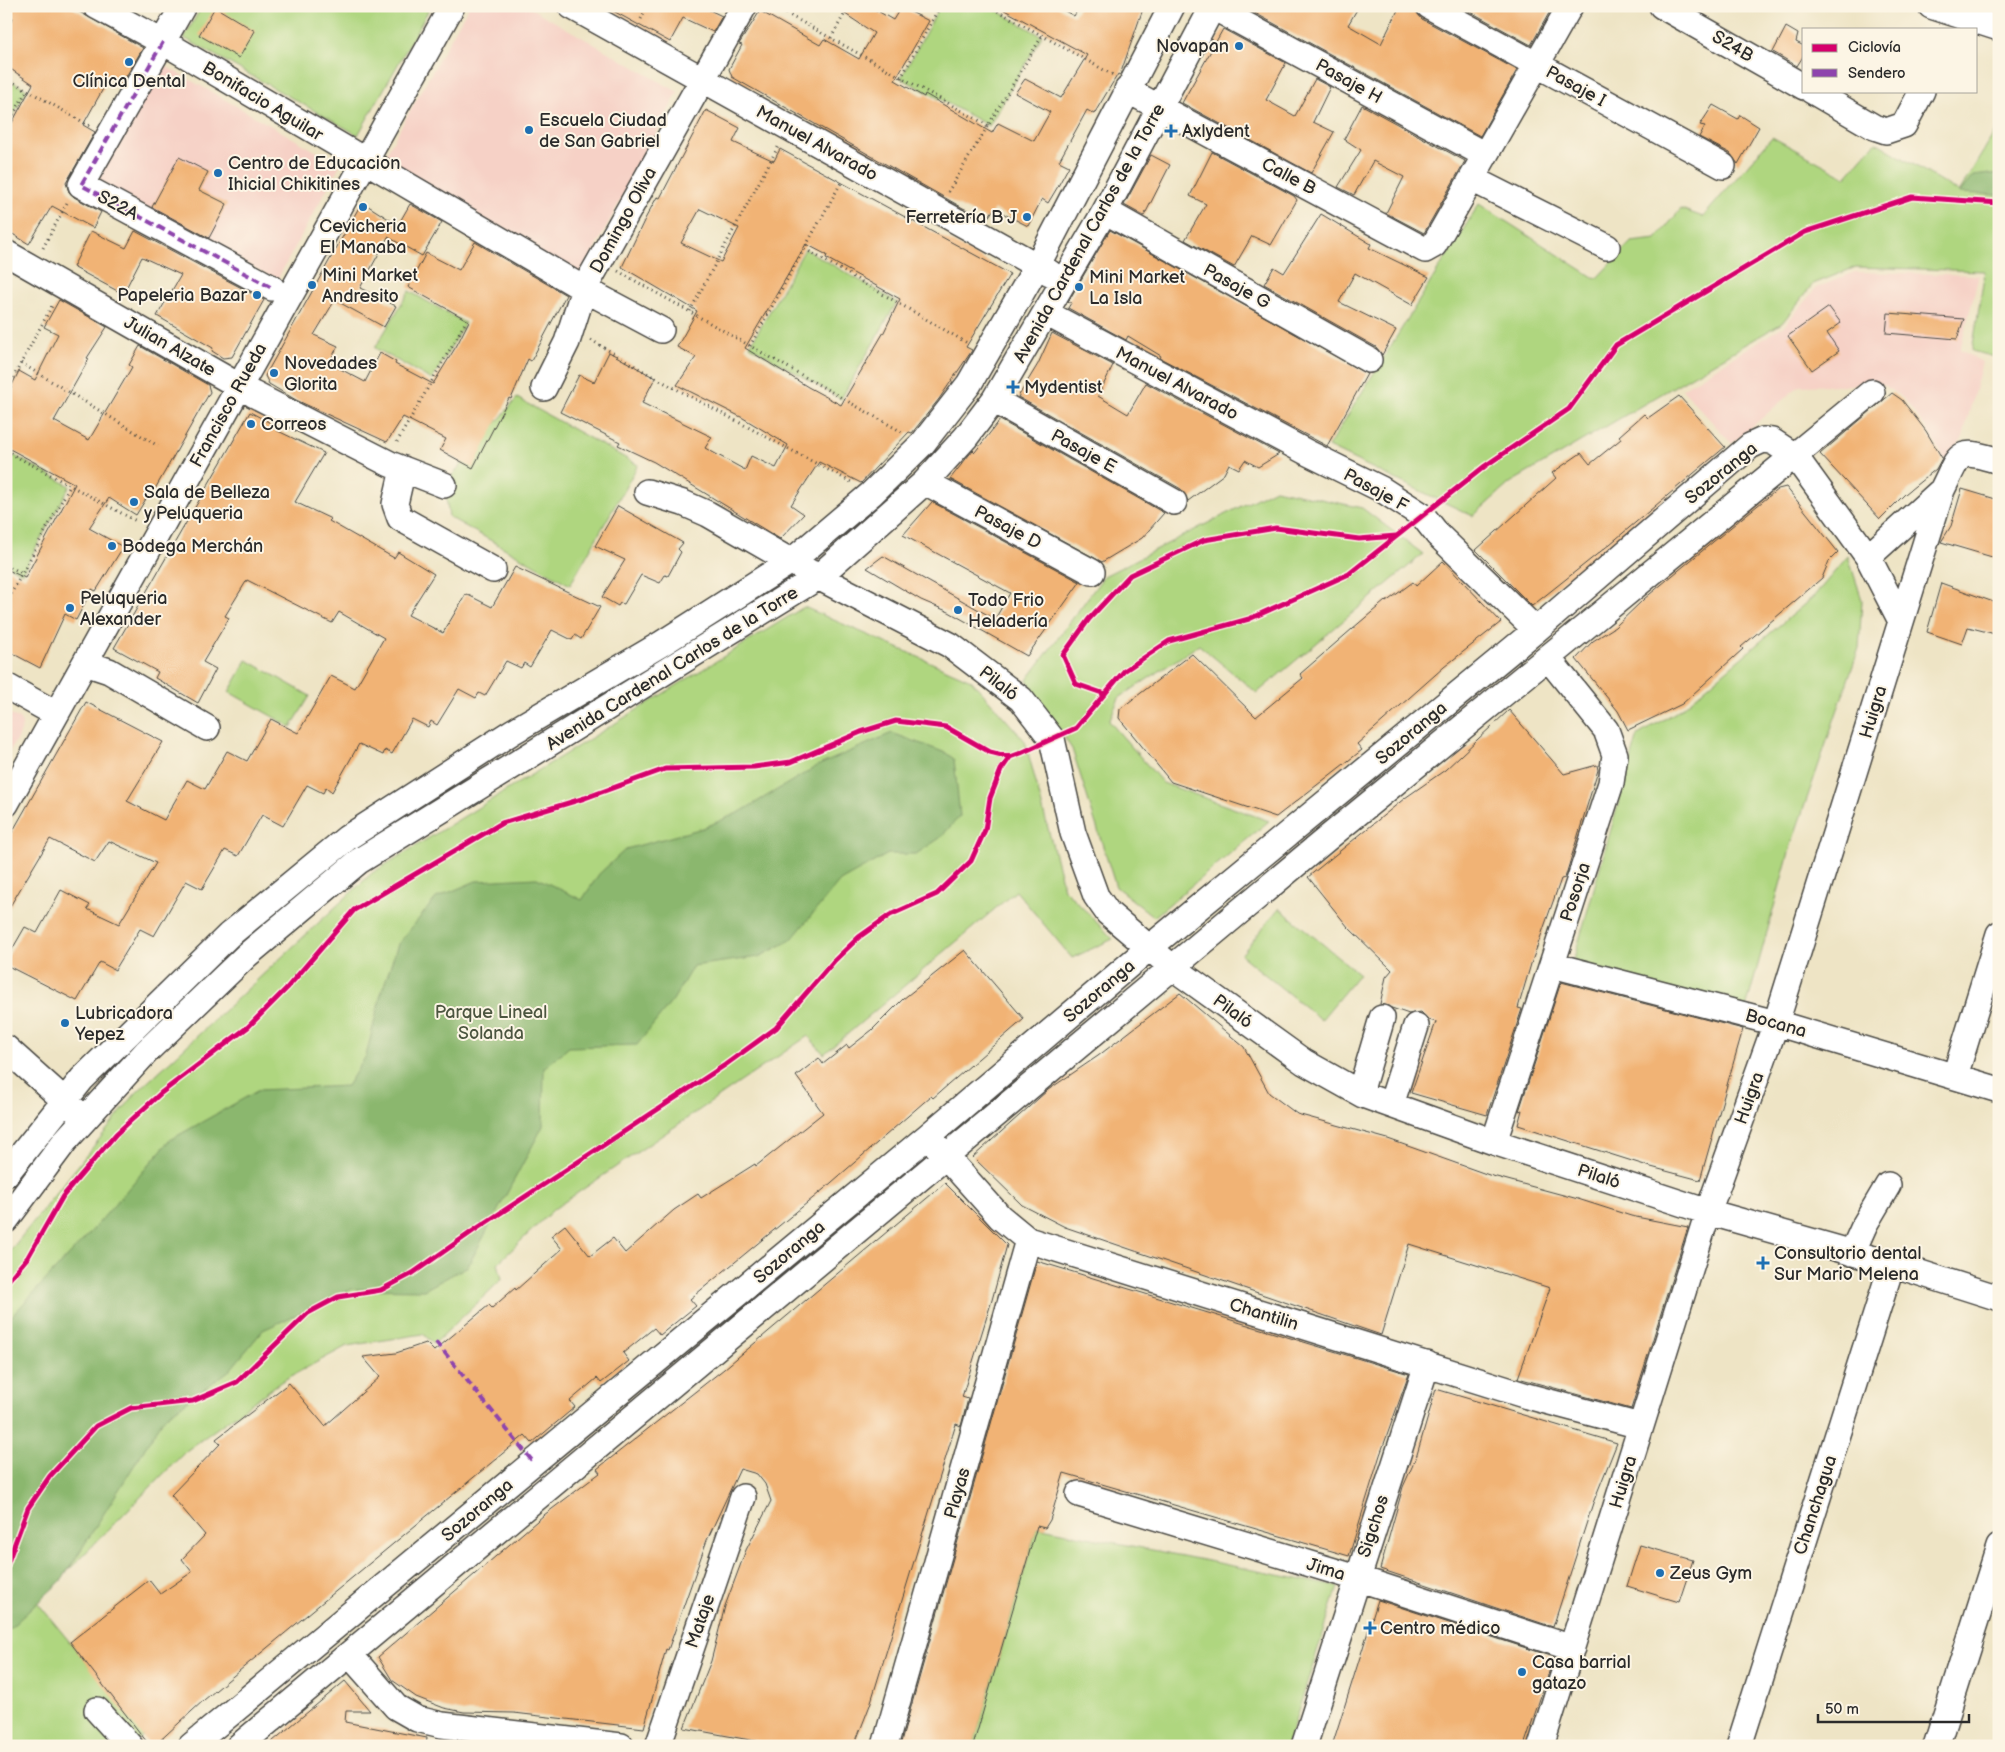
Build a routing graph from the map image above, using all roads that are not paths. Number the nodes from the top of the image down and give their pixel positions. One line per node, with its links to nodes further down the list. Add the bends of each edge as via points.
1 (96, 6): 14 (street, Bonifacio Aguilar)
2 (183, 6): 14 (street)
3 (452, 6): 23 (street, Francisco Rueda)
4 (571, 6): 16 (street, Manuel Alvarado)
5 (744, 6): 16 (street, Domingo Oliva)
6 (1172, 6): 17 (street, Avenida Cardenal Carlos de la Torre)
7 (1429, 6): 15 (street, Pasaje I)
8 (1570, 6): 15 (street)
9 (1662, 6): 18 (street, S24B)
10 (1931, 6): 12 (street)
11 (1213, 7): 21 (street, Avenida Cardenal Carlos de la Torre); 22 (street, Pasaje H)
12 (1959, 23): 13 (street)
13 (1999, 28)
14 (163, 42): 23 (street, Bonifacio Aguilar); 31 (street, S22A, via 81,185)
15 (1537, 65): 22 (street); 24 (street, Pasaje I)
16 (703, 80): 29 (street, Manuel Alvarado); 32 (street, Domingo Oliva)
17 (1121, 83): 21 (street, Calle B); 29 (street, Avenida Cardenal Carlos de la Torre)
18 (1802, 86)
19 (1814, 92): 20 (street, via 1886,130 1904,124)
20 (1921, 92)
21 (1160, 107): 25 (street, Calle B, via 1425,250 1434,245); 26 (street, Avenida Cardenal Carlos de la Torre)
22 (1486, 155): 25 (street)
23 (365, 161): 32 (street, Bonifacio Aguilar); 36 (street, Francisco Rueda)
24 (1722, 166)
25 (1472, 179): 27 (street)
26 (1105, 211): 30 (street, Avenida Cardenal Carlos de la Torre); 35 (street, Pasaje G)
27 (1606, 247)
28 (6, 253): 36 (street, Julian Alzate, via 27,276)
29 (1037, 266): 30 (street, Manuel Alvarado); 50 (street, Avenida Cardenal Carlos de la Torre, via 970,384 923,443 871,494)
30 (1063, 280): 33 (street, Avenida Cardenal Carlos de la Torre)
31 (272, 288)
32 (584, 289): 34 (street, Bonifacio Aguilar); 37 (street, Domingo Oliva, via 567,342)
33 (1046, 313): 39 (street, Avenida Cardenal Carlos de la Torre); 40 (street, Manuel Alvarado)
34 (661, 330)
35 (1369, 360)
36 (239, 385): 42 (street, Julian Alzate); 57 (street, Francisco Rueda)
37 (544, 388)
38 (1872, 392): 41 (street)
39 (994, 400): 44 (street, Avenida Cardenal Carlos de la Torre); 48 (street, Pasaje E)
40 (1308, 453): 55 (street, Pasaje F, via 1381,490 1423,516 1438,535)
41 (1795, 456): 49 (street); 55 (street, Sozoranga, via 1772,441 1763,440 1750,446); 56 (street, Sozoranga)
42 (398, 458): 45 (street, Julian Alzate); 51 (street, via 395,504 400,518)
43 (1999, 460): 46 (street, Huigra, via 1964,454 1958,458)
44 (925, 482): 52 (street, Pasaje D); 53 (street, Avenida Cardenal Carlos de la Torre)
45 (444, 485)
46 (1942, 490): 49 (street); 54 (street, Huigra)
47 (647, 492): 50 (street, Pilaló, via 708,514)
48 (1174, 502)
49 (1868, 557): 54 (street)
50 (793, 560): 53 (street, Pilaló); 75 (street, Avenida Cardenal Carlos de la Torre, via 661,644 512,732 347,838 229,935)
51 (493, 570)
52 (1092, 572)
53 (818, 576): 65 (street, Pilaló, via 950,645 1021,699 1052,739 1073,833 1096,896 1108,913); 77 (street, Avenida Cardenal Carlos de la Torre, via 359,861 240,962 147,1051)
54 (1901, 621): 69 (street, Huigra)
55 (1536, 630): 62 (street, Sozoranga)
56 (1548, 658): 63 (street, Sozoranga); 66 (street, Posorja, via 1606,730 1615,755 1611,783)
57 (85, 663): 59 (street, Francisco Rueda); 60 (street, via 109,671)
58 (6, 686): 59 (street)
59 (56, 714): 61 (street, Francisco Rueda)
60 (207, 728)
61 (6, 804)
62 (1314, 814): 63 (street); 65 (street, Sozoranga)
63 (1330, 836): 67 (street, Sozoranga)
64 (1999, 934): 72 (street)
65 (1149, 948): 67 (street, Pilaló); 78 (street, Sozoranga)
66 (1552, 965): 69 (street, Bocana); 79 (street, Posorja)
67 (1172, 967): 74 (street, Pilaló, via 1304,1062); 80 (street, Sozoranga)
68 (1382, 1018): 74 (street)
69 (1776, 1023): 72 (street, Bocana); 83 (street, Huigra)
70 (1416, 1026): 76 (street)
71 (6, 1048): 75 (street)
72 (1955, 1076): 73 (street, Bocana)
73 (1999, 1090)
74 (1360, 1093): 76 (street, Pilaló)
75 (64, 1099): 77 (street); 81 (street, Avenida Cardenal Carlos de la Torre)
76 (1391, 1105): 79 (street, Pilaló)
77 (84, 1119): 84 (street, Avenida Cardenal Carlos de la Torre)
78 (928, 1136): 80 (street, Chantilin); 99 (street, Sozoranga)
79 (1494, 1142): 83 (street, Pilaló)
80 (946, 1156): 85 (street, Chantilin, via 1000,1218); 96 (street, Sozoranga)
81 (6, 1174)
82 (1888, 1184): 86 (street)
83 (1708, 1212): 86 (street, Pilaló); 90 (street, Huigra)
84 (6, 1220)
85 (1028, 1240): 89 (street, Chantilin); 103 (street, Playas)
86 (1852, 1253): 87 (street, Pilaló)
87 (1892, 1264): 88 (street, Pilaló); 106 (street, Chanchagua)
88 (1999, 1298)
89 (1427, 1364): 90 (street, Chantilin, via 1527,1396); 94 (street, Sigchos)
90 (1640, 1426): 95 (street, Huigra)
91 (1079, 1494): 94 (street, Jima)
92 (743, 1497): 102 (street, Mataje)
93 (1999, 1547): 107 (street)
94 (1356, 1578): 95 (street, Jima); 104 (street, Sigchos)
95 (1572, 1648): 105 (street, Huigra)
96 (350, 1655): 100 (street, Sozoranga); 101 (street, via 396,1707 417,1719)
97 (97, 1710): 98 (street)
98 (130, 1746)
99 (191, 1746)
100 (239, 1746)
101 (621, 1746)
102 (658, 1746)
103 (885, 1746)
104 (1304, 1746)
105 (1541, 1746)
106 (1738, 1746)
107 (1936, 1746)

